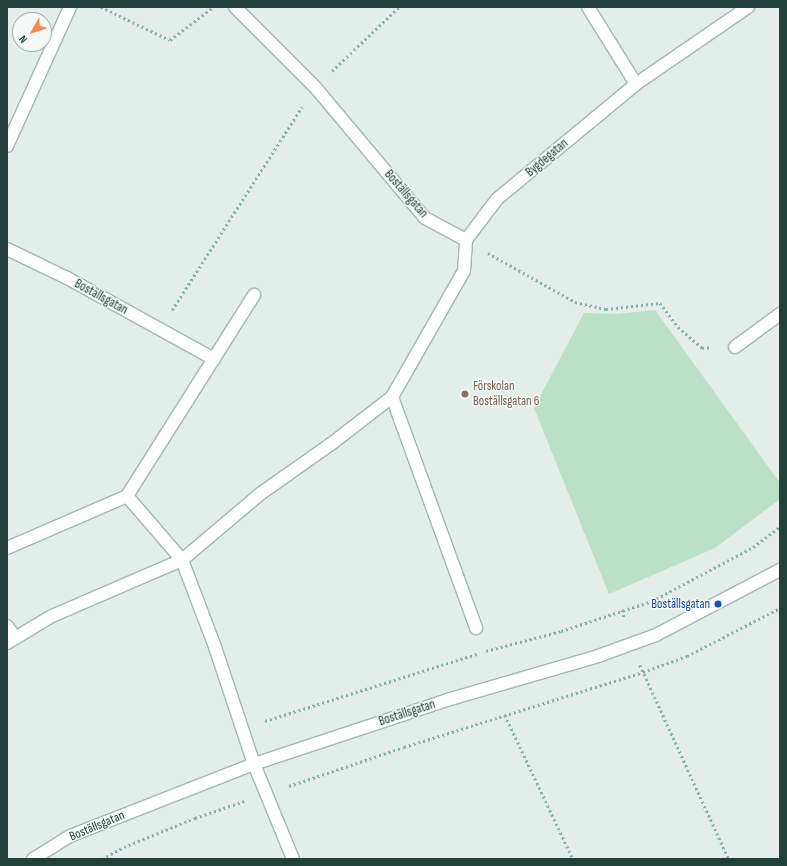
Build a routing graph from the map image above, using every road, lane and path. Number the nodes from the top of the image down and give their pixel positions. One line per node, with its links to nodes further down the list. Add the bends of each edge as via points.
1 (70, 7): 10 (street)
2 (101, 7): 3 (path, via 170,40)
3 (213, 7)
4 (235, 7): 9 (street, Boställsgatan)
5 (399, 7): 9 (path)
6 (588, 7): 8 (street)
7 (748, 7): 8 (street, Bygdegatan)
8 (636, 84): 11 (street, Bygdegatan, via 497,199)
9 (315, 87): 11 (street, Boställsgatan, via 425,218); 15 (path)
10 (7, 146)
11 (466, 240): 16 (path, via 575,302 606,309 660,304 678,327 702,348); 18 (street, via 464,271)
12 (7, 249): 15 (street, Boställsgatan, via 67,278)
13 (254, 295): 17 (street)
14 (780, 314): 16 (street)
15 (159, 329): 17 (street, Boställsgatan)
16 (735, 347)
17 (214, 359): 19 (street)
18 (392, 397): 22 (street, via 260,494); 28 (street)
19 (126, 496): 21 (street); 22 (street)
20 (780, 527): 25 (path, via 753,547 652,601)
21 (7, 548)
22 (182, 560): 29 (street, via 52,616); 33 (street)
23 (780, 570): 30 (street, Boställsgatan, via 670,628)
24 (779, 608): 26 (path); 31 (path, via 687,656)
25 (622, 610): 30 (path); 33 (path, via 560,631 484,651)
26 (780, 612)
27 (7, 626): 29 (street)
28 (476, 628)
29 (11, 640)
30 (633, 644): 31 (path); 34 (street, Boställsgatan, via 447,700)
31 (643, 672): 32 (path); 40 (path)
32 (505, 715): 35 (path); 39 (path)
33 (243, 729): 34 (street)
34 (254, 764): 35 (street); 36 (street, Boställsgatan, via 70,836)
35 (266, 793): 37 (path, via 195,818 124,847); 38 (street)
36 (33, 859)
37 (102, 859)
38 (293, 859)
39 (572, 859)
40 (729, 859)

